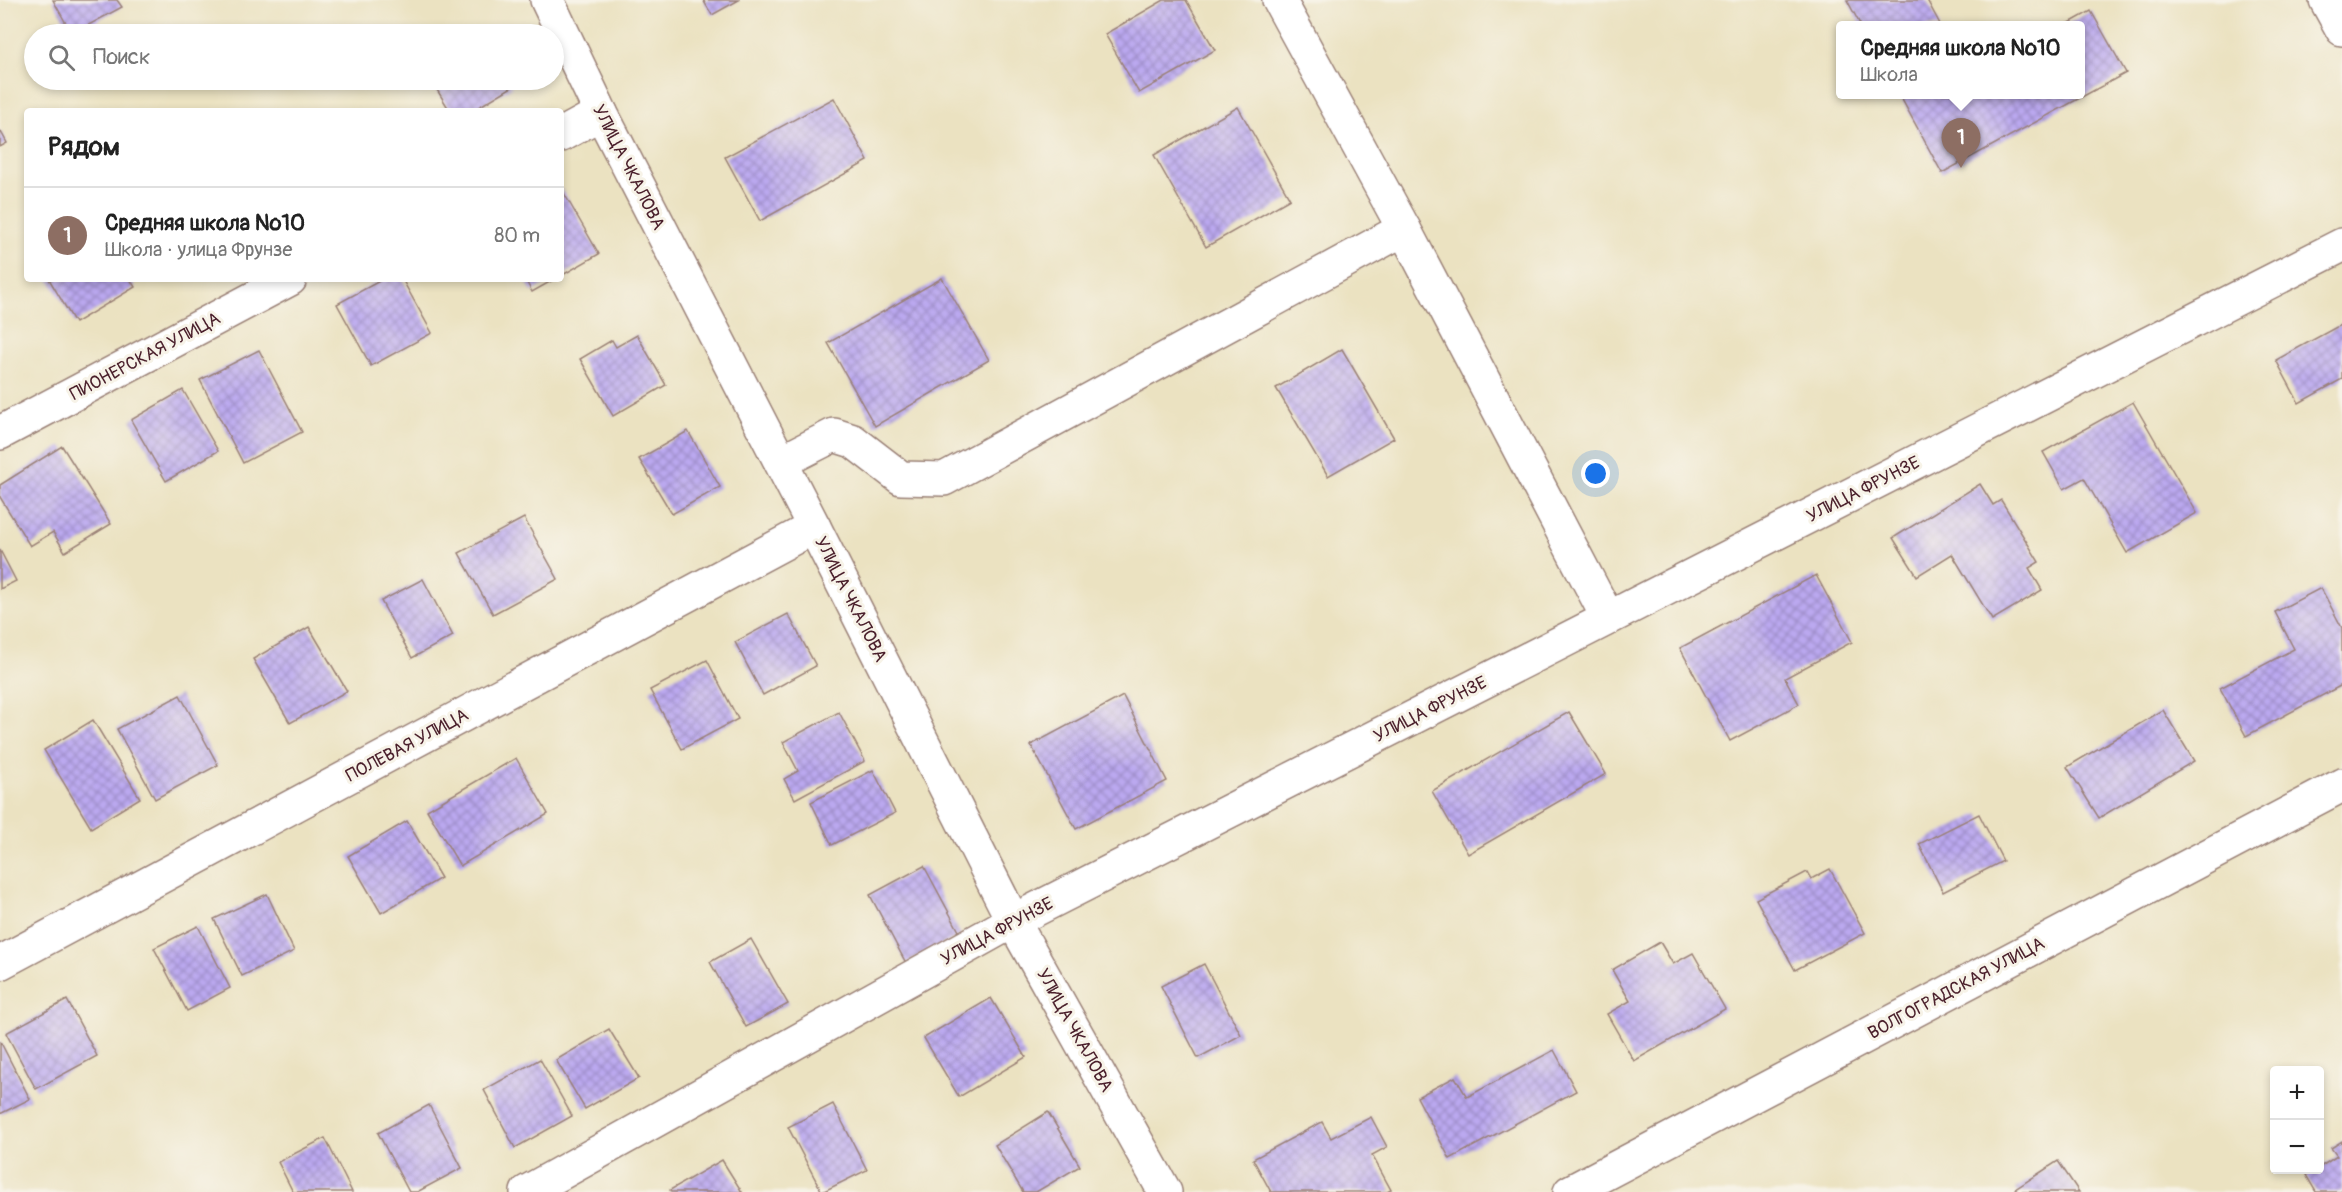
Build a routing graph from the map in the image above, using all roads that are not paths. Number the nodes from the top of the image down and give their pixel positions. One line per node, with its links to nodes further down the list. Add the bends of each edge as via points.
1 (547, 0): 4 (street, УЛИЦА ЧКАЛОВА)
2 (1279, 0): 9 (street)
3 (2326, 0): 5 (street)
4 (558, 24)
5 (2342, 29)
6 (564, 36): 7 (street, УЛИЦА ЧКАЛОВА)
7 (601, 113): 8 (street); 13 (street, УЛИЦА ЧКАЛОВА)
8 (564, 133)
9 (1404, 229): 13 (street, via 944,478 901,478 853,441 834,435); 15 (street)
10 (2342, 245): 15 (street, УЛИЦА ФРУНЗЕ)
11 (284, 282): 12 (street, ПИОНЕРСКАЯ УЛИЦА)
12 (0, 433)
13 (781, 462): 14 (street, УЛИЦА ЧКАЛОВА)
14 (814, 527): 17 (street, УЛИЦА ЧКАЛОВА); 18 (street, ПОЛЕВАЯ УЛИЦА)
15 (1608, 618): 17 (street, УЛИЦА ФРУНЗЕ)
16 (2342, 785): 21 (street, ВОЛГОГРАДСКАЯ УЛИЦА)
17 (1013, 921): 19 (street, УЛИЦА ФРУНЗЕ); 20 (street, УЛИЦА ЧКАЛОВА)
18 (0, 963)
19 (527, 1192)
20 (1165, 1192)
21 (1570, 1192)

